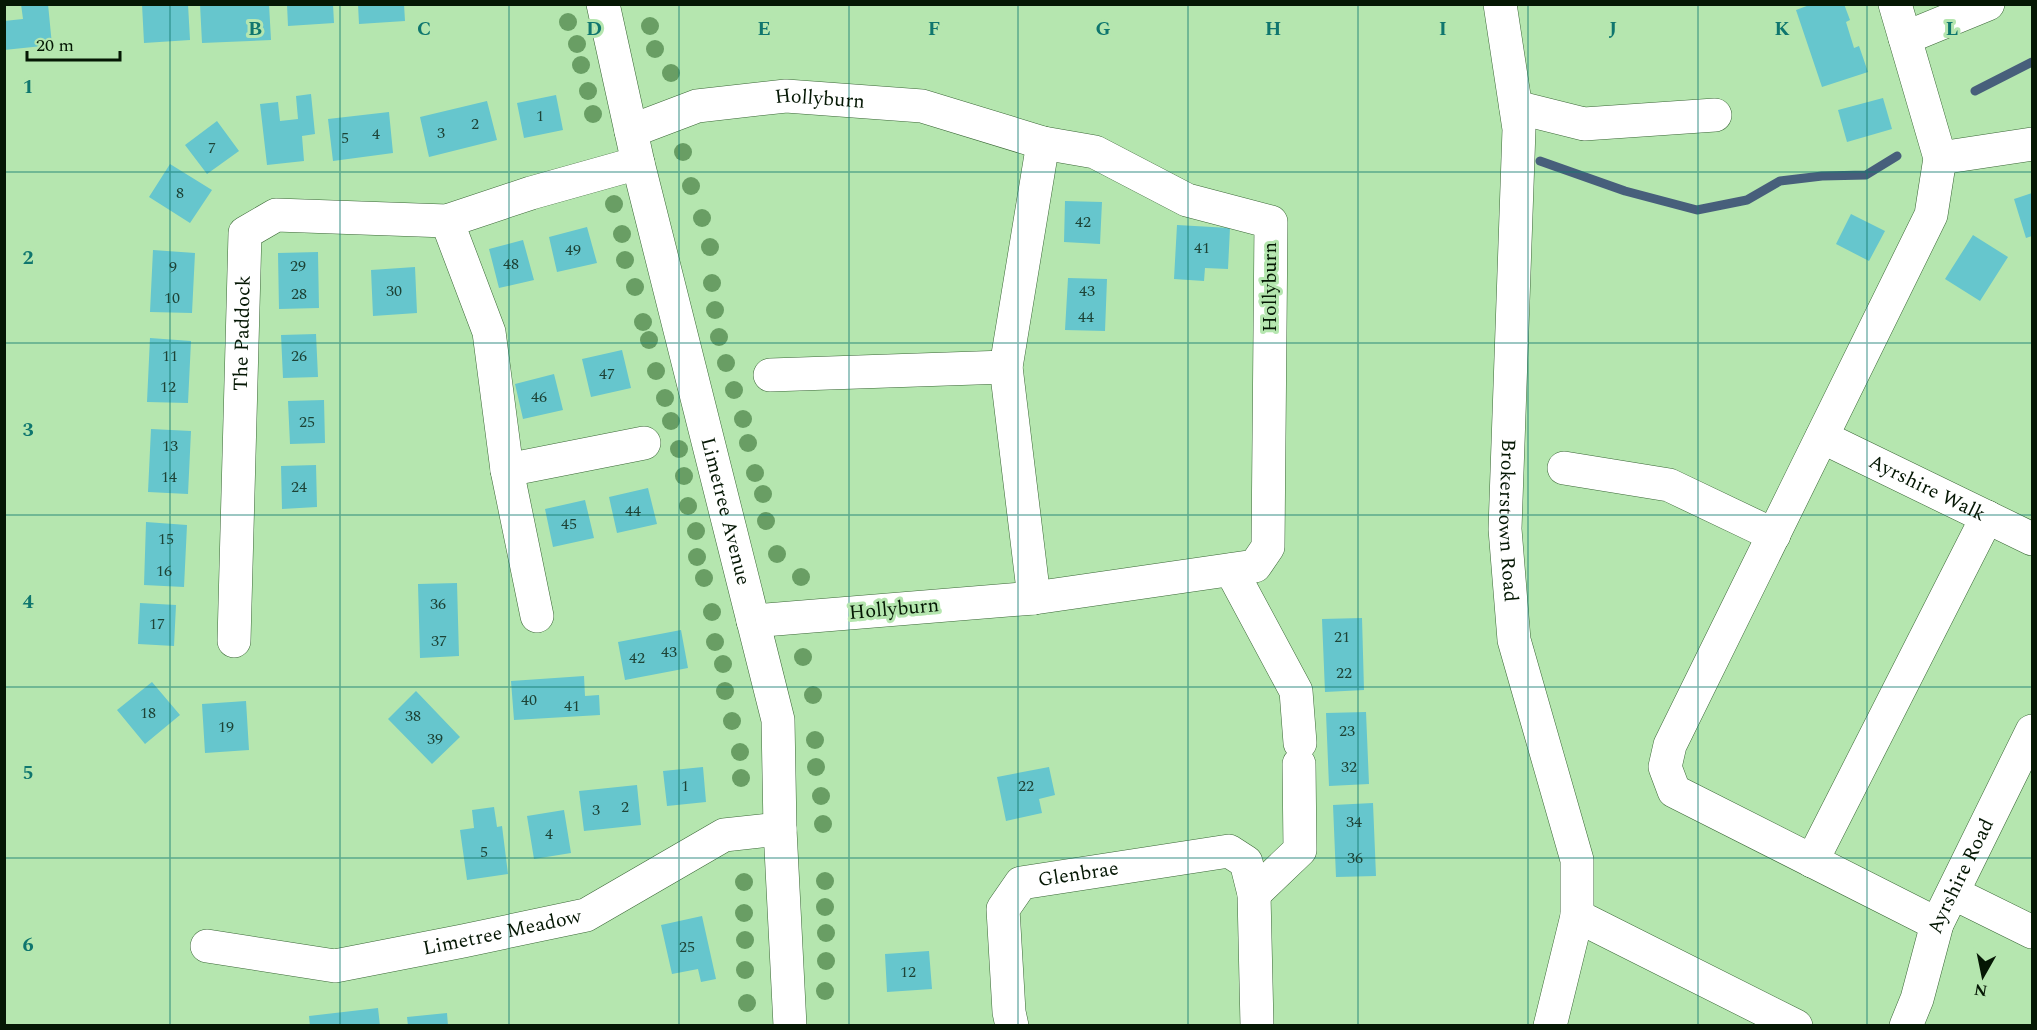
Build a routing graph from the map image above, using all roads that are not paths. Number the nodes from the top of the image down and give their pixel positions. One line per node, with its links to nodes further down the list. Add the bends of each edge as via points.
1 (603, 4): 8 (street, Limetree Avenue)
2 (1500, 4): 6 (street, Brokerstown Road)
3 (1895, 4): 5 (street)
4 (1988, 4): 5 (street)
5 (1905, 38): 11 (street)
6 (1515, 106): 7 (street, via 1584,124); 33 (street, Brokerstown Road, via 1519,129 1505,529 1514,640 1577,860)
7 (1715, 115)
8 (632, 131): 9 (street, Hollyburn, via 698,106 786,96 922,106); 12 (street, Limetree Avenue)
9 (1043, 143): 14 (street); 23 (street, Hollyburn, via 1095,152 1187,201 1271,222 1268,547 1256,566)
10 (2032, 144): 11 (street)
11 (1940, 158): 16 (street, via 1931,215)
12 (638, 163): 13 (street, The Paddock); 26 (street, Limetree Avenue)
13 (447, 221): 19 (street, via 489,332); 27 (street, The Paddock, via 276,215 245,233)
14 (1006, 367): 15 (street); 24 (street)
15 (770, 375)
16 (1822, 437): 20 (street, Ayrshire Walk); 21 (street)
17 (644, 443): 19 (street)
18 (1564, 468): 21 (street, via 1669,485)
19 (507, 470): 25 (street)
20 (1987, 517): 22 (street, Ayrshire Walk); 30 (street)
21 (1774, 535): 30 (street, via 1670,745 1665,768 1674,791)
22 (2032, 539)
23 (1231, 570): 24 (street, Hollyburn); 32 (street, via 1296,691 1300,850)
24 (1034, 598): 26 (street, Hollyburn)
25 (537, 616)
26 (753, 621): 29 (street, Limetree Avenue, via 778,720)
27 (234, 641)
28 (2032, 731): 31 (street, Ayrshire Road)
29 (780, 830): 36 (street, Limetree Meadow, via 724,835 586,915 464,941 334,966); 37 (street, Limetree Avenue)
30 (1812, 861): 34 (street)
31 (1953, 893): 34 (street, Ayrshire Road); 35 (street)
32 (1254, 894): 38 (street, Glenbrae, via 1246,862 1229,851 1021,883 1003,909); 39 (street, Glenbrae)
33 (1577, 916): 40 (street, Brokerstown Road); 41 (street)
34 (1937, 924): 42 (street, Ayrshire Road)
35 (2032, 932)
36 (207, 946)
37 (790, 1026)
38 (1012, 1026)
39 (1257, 1026)
40 (1550, 1026)
41 (1796, 1026)
42 (1906, 1026)

